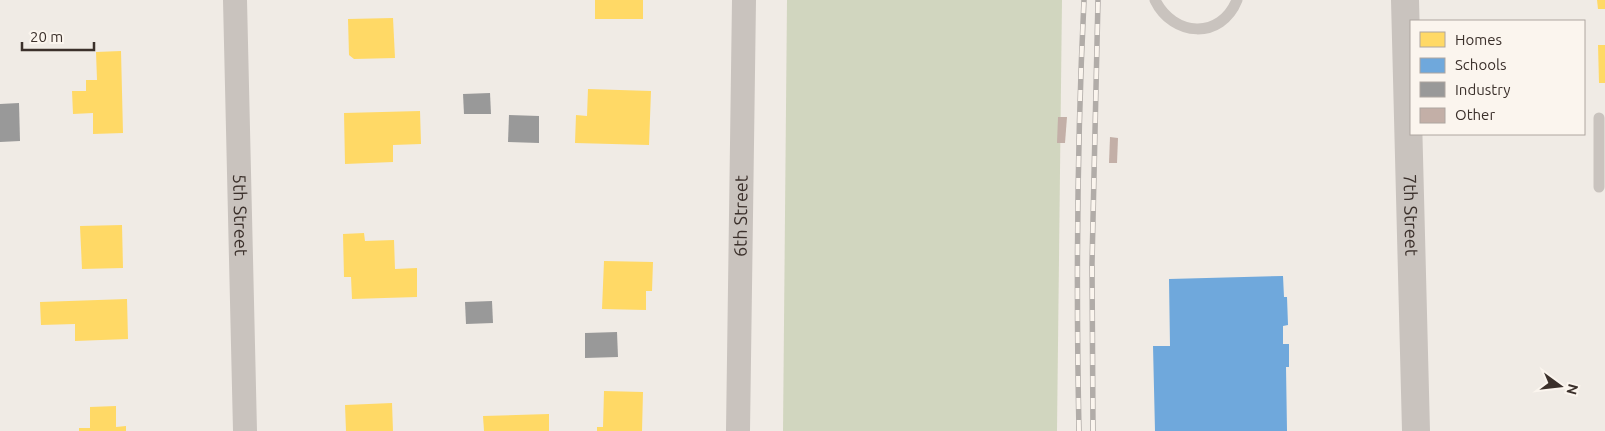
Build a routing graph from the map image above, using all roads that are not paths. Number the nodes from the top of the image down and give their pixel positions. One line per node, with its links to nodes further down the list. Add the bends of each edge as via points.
1 (235, 0): 8 (street, 5th Street)
2 (744, 0): 9 (street, 6th Street)
3 (1155, 0): 4 (lane, via 1170,21 1198,29 1224,19)
4 (1237, 0)
5 (1405, 0): 10 (street, 7th Street)
6 (1599, 118): 7 (lane)
7 (1599, 187)
8 (245, 431)
9 (738, 431)
10 (1416, 431)

